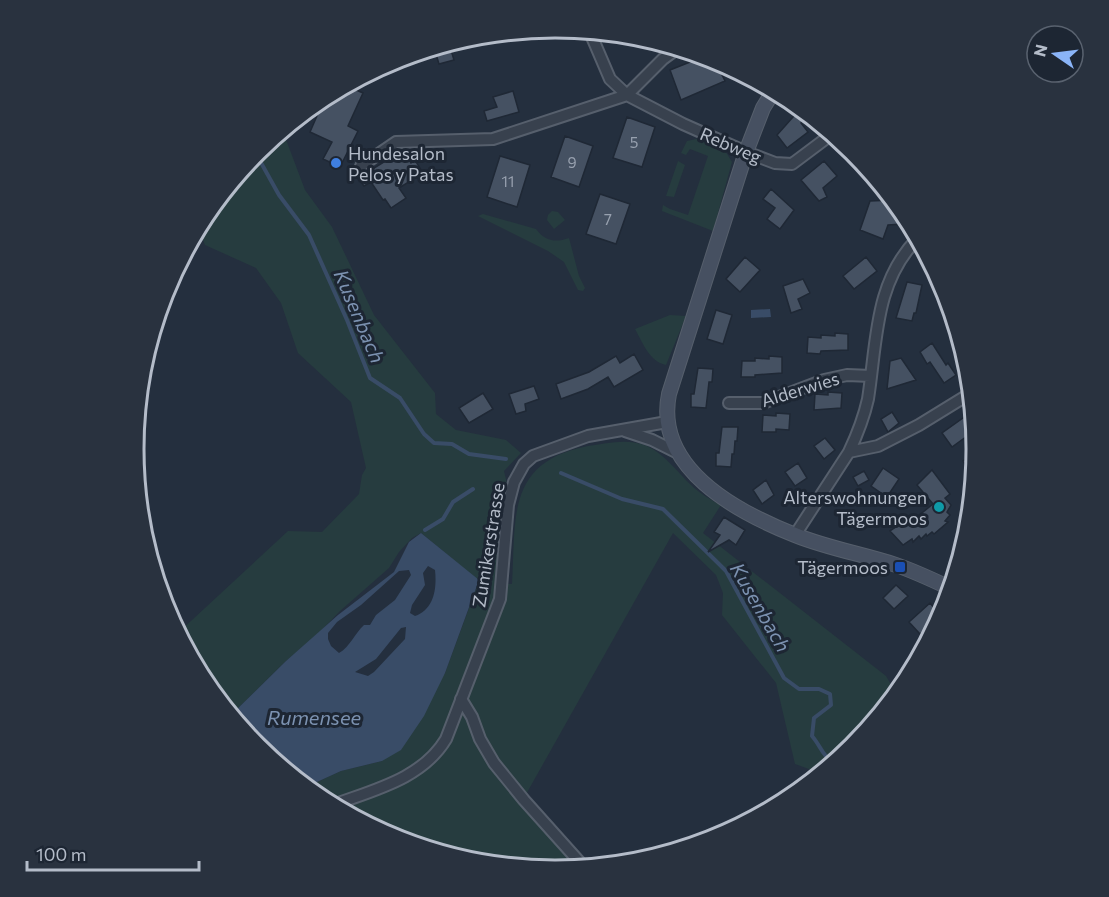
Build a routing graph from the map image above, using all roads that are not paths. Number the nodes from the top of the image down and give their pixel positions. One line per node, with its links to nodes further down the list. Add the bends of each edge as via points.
1 (593, 39): 3 (street, via 610,79)
2 (669, 54): 3 (street)
3 (627, 95): 6 (street, Rebweg); 7 (street, via 493,139 396,142)
4 (769, 99): 6 (main road)
5 (825, 139): 6 (street, Rebweg, via 792,164 775,163)
6 (746, 152): 12 (main road, via 671,386)
7 (361, 165)
8 (911, 246): 9 (street, via 885,290)
9 (871, 376): 11 (street, Alderwies, via 847,375 824,380 763,403); 14 (street, via 867,402)
10 (962, 398): 14 (street, via 878,446)
11 (729, 403)
12 (667, 422): 13 (street, Zumikerstrasse); 15 (main road)
13 (619, 430): 15 (street); 18 (street, Zumikerstrasse, via 562,444 524,464 508,505 500,599)
14 (849, 452): 16 (street)
15 (680, 454): 16 (main road, via 692,472 725,500)
16 (795, 535): 17 (main road, via 897,566)
17 (942, 585)
18 (461, 699): 19 (street, Zumikerstrasse, via 446,739 430,760 402,778); 20 (street, via 494,763)
19 (345, 801)
20 (577, 859)

